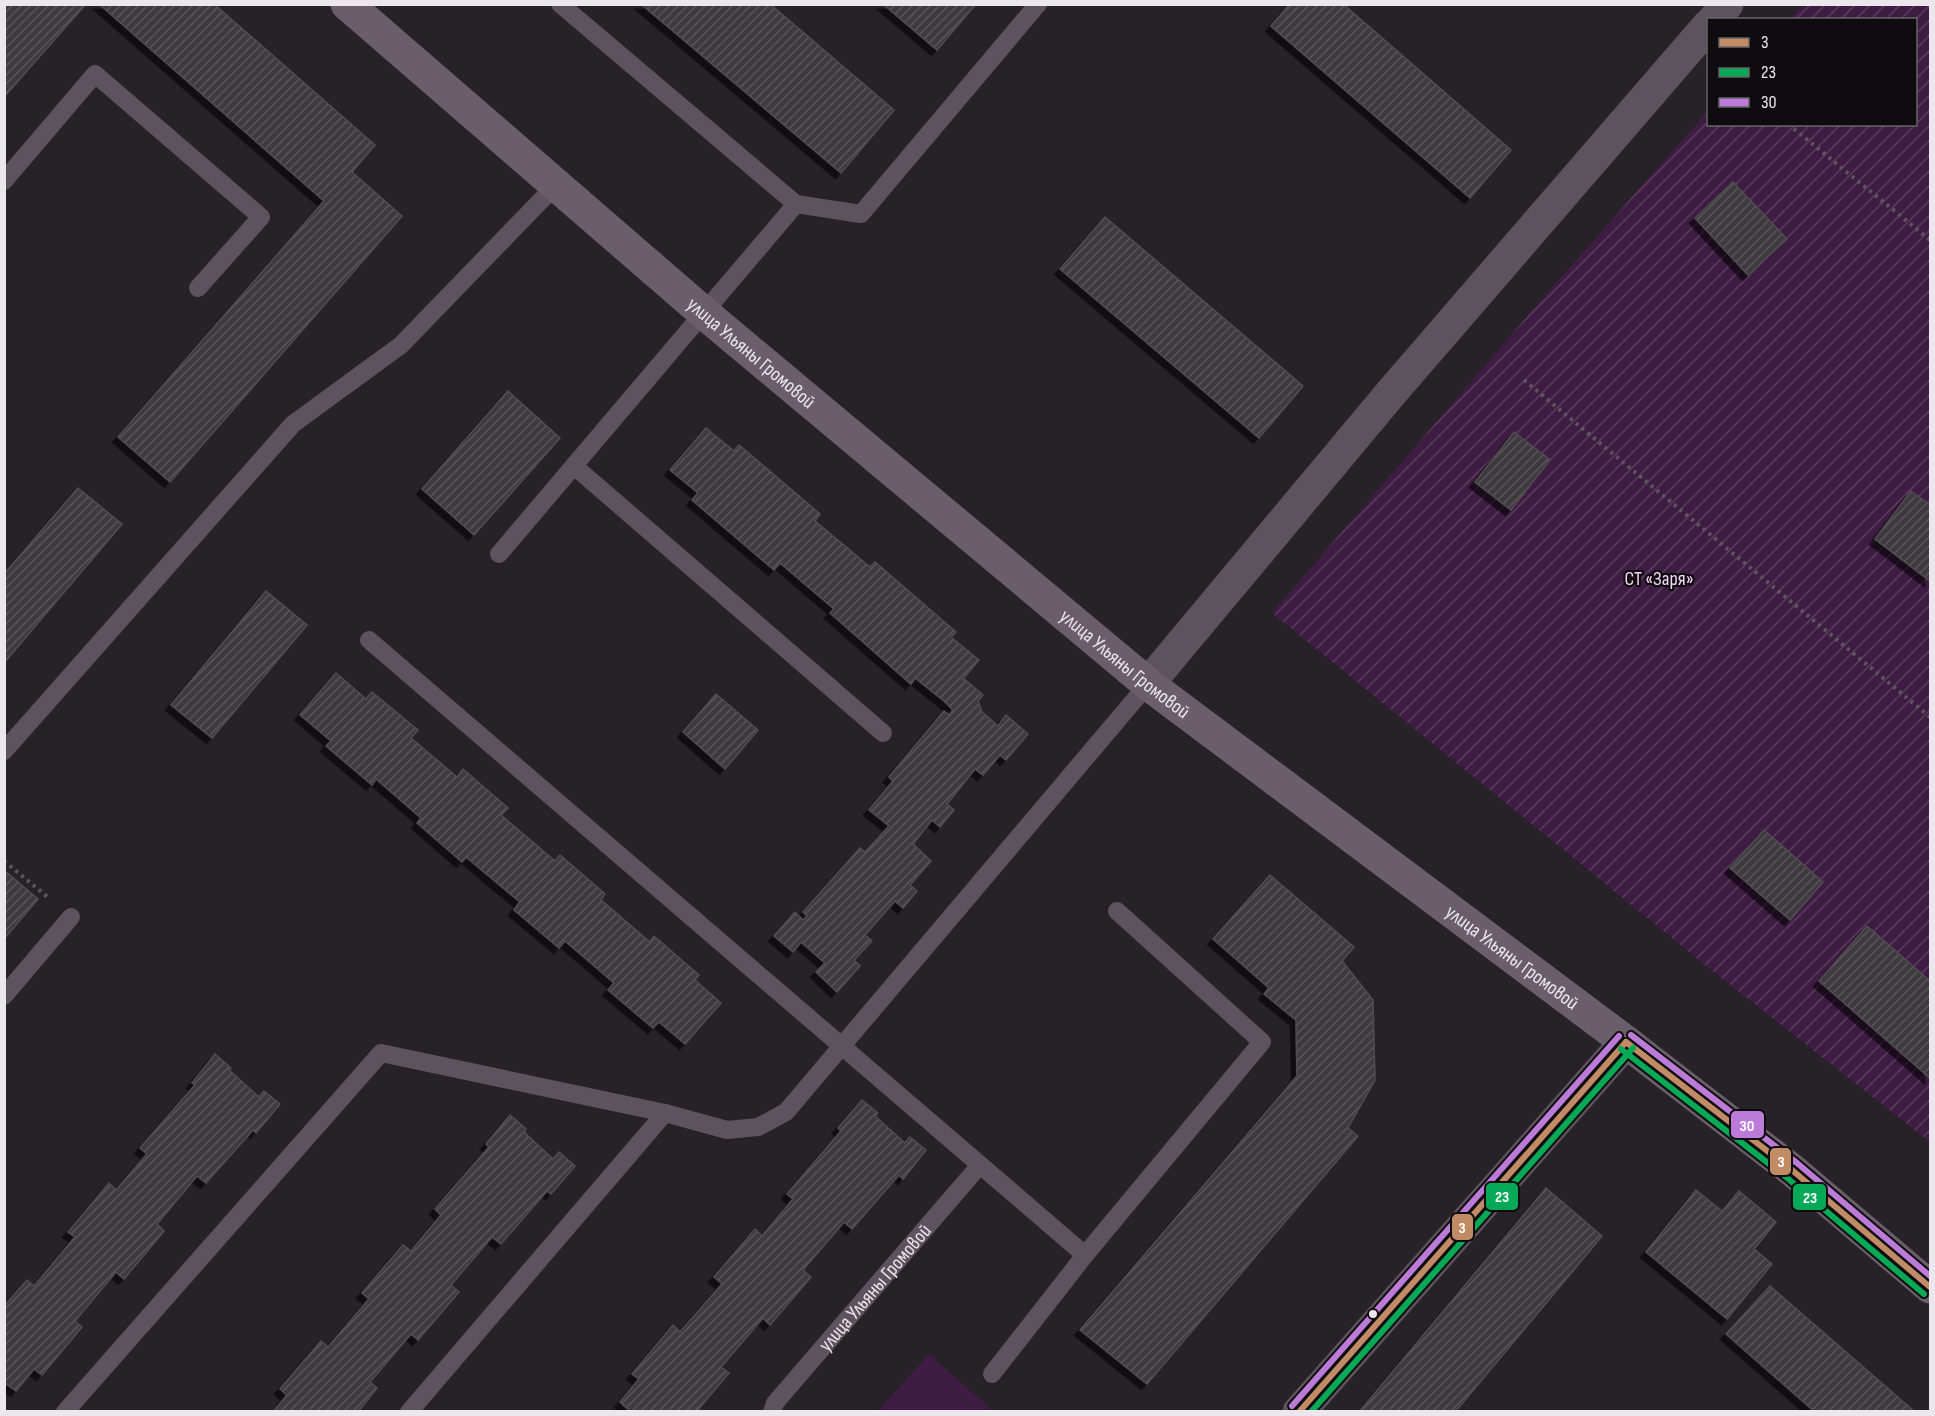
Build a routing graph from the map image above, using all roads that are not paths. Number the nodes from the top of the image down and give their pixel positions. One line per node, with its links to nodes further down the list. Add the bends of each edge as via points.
1 (347, 4): 8 (main road, улица Ульяны Громовой)
2 (560, 4): 9 (lane)
3 (1038, 4): 9 (lane, via 861,213)
4 (1727, 4): 5 (street)
5 (1716, 18)
6 (1707, 27): 15 (street, via 1391,393)
7 (4, 181): 10 (lane, via 95,74 261,217)
8 (555, 186): 11 (main road, улица Ульяны Громовой); 17 (lane, via 401,345 293,424)
9 (796, 204): 11 (lane)
10 (198, 288)
11 (704, 313): 12 (lane); 15 (main road, улица Ульяны Громовой)
12 (574, 466): 13 (lane); 16 (lane)
13 (499, 554)
14 (369, 640): 22 (lane)
15 (1148, 684): 21 (main road, улица Ульяны Громовой); 22 (lane)
16 (883, 733)
17 (4, 751)
18 (1117, 911): 25 (lane, via 1262,1042)
19 (71, 918): 20 (lane)
20 (4, 996)
21 (1626, 1042): 26 (main road, улица Ульяны Громовой, via 1792,1170); 31 (street)
22 (842, 1047): 23 (lane, via 786,1112 758,1127 727,1130); 24 (lane)
23 (665, 1113): 28 (lane, via 381,1053); 29 (lane)
24 (980, 1165): 25 (lane); 30 (lane, улица Ульяны Громовой, via 775,1403)
25 (1085, 1255): 27 (lane)
26 (1930, 1287)
27 (992, 1374)
28 (65, 1412)
29 (409, 1412)
30 (772, 1412)
31 (1299, 1412)

